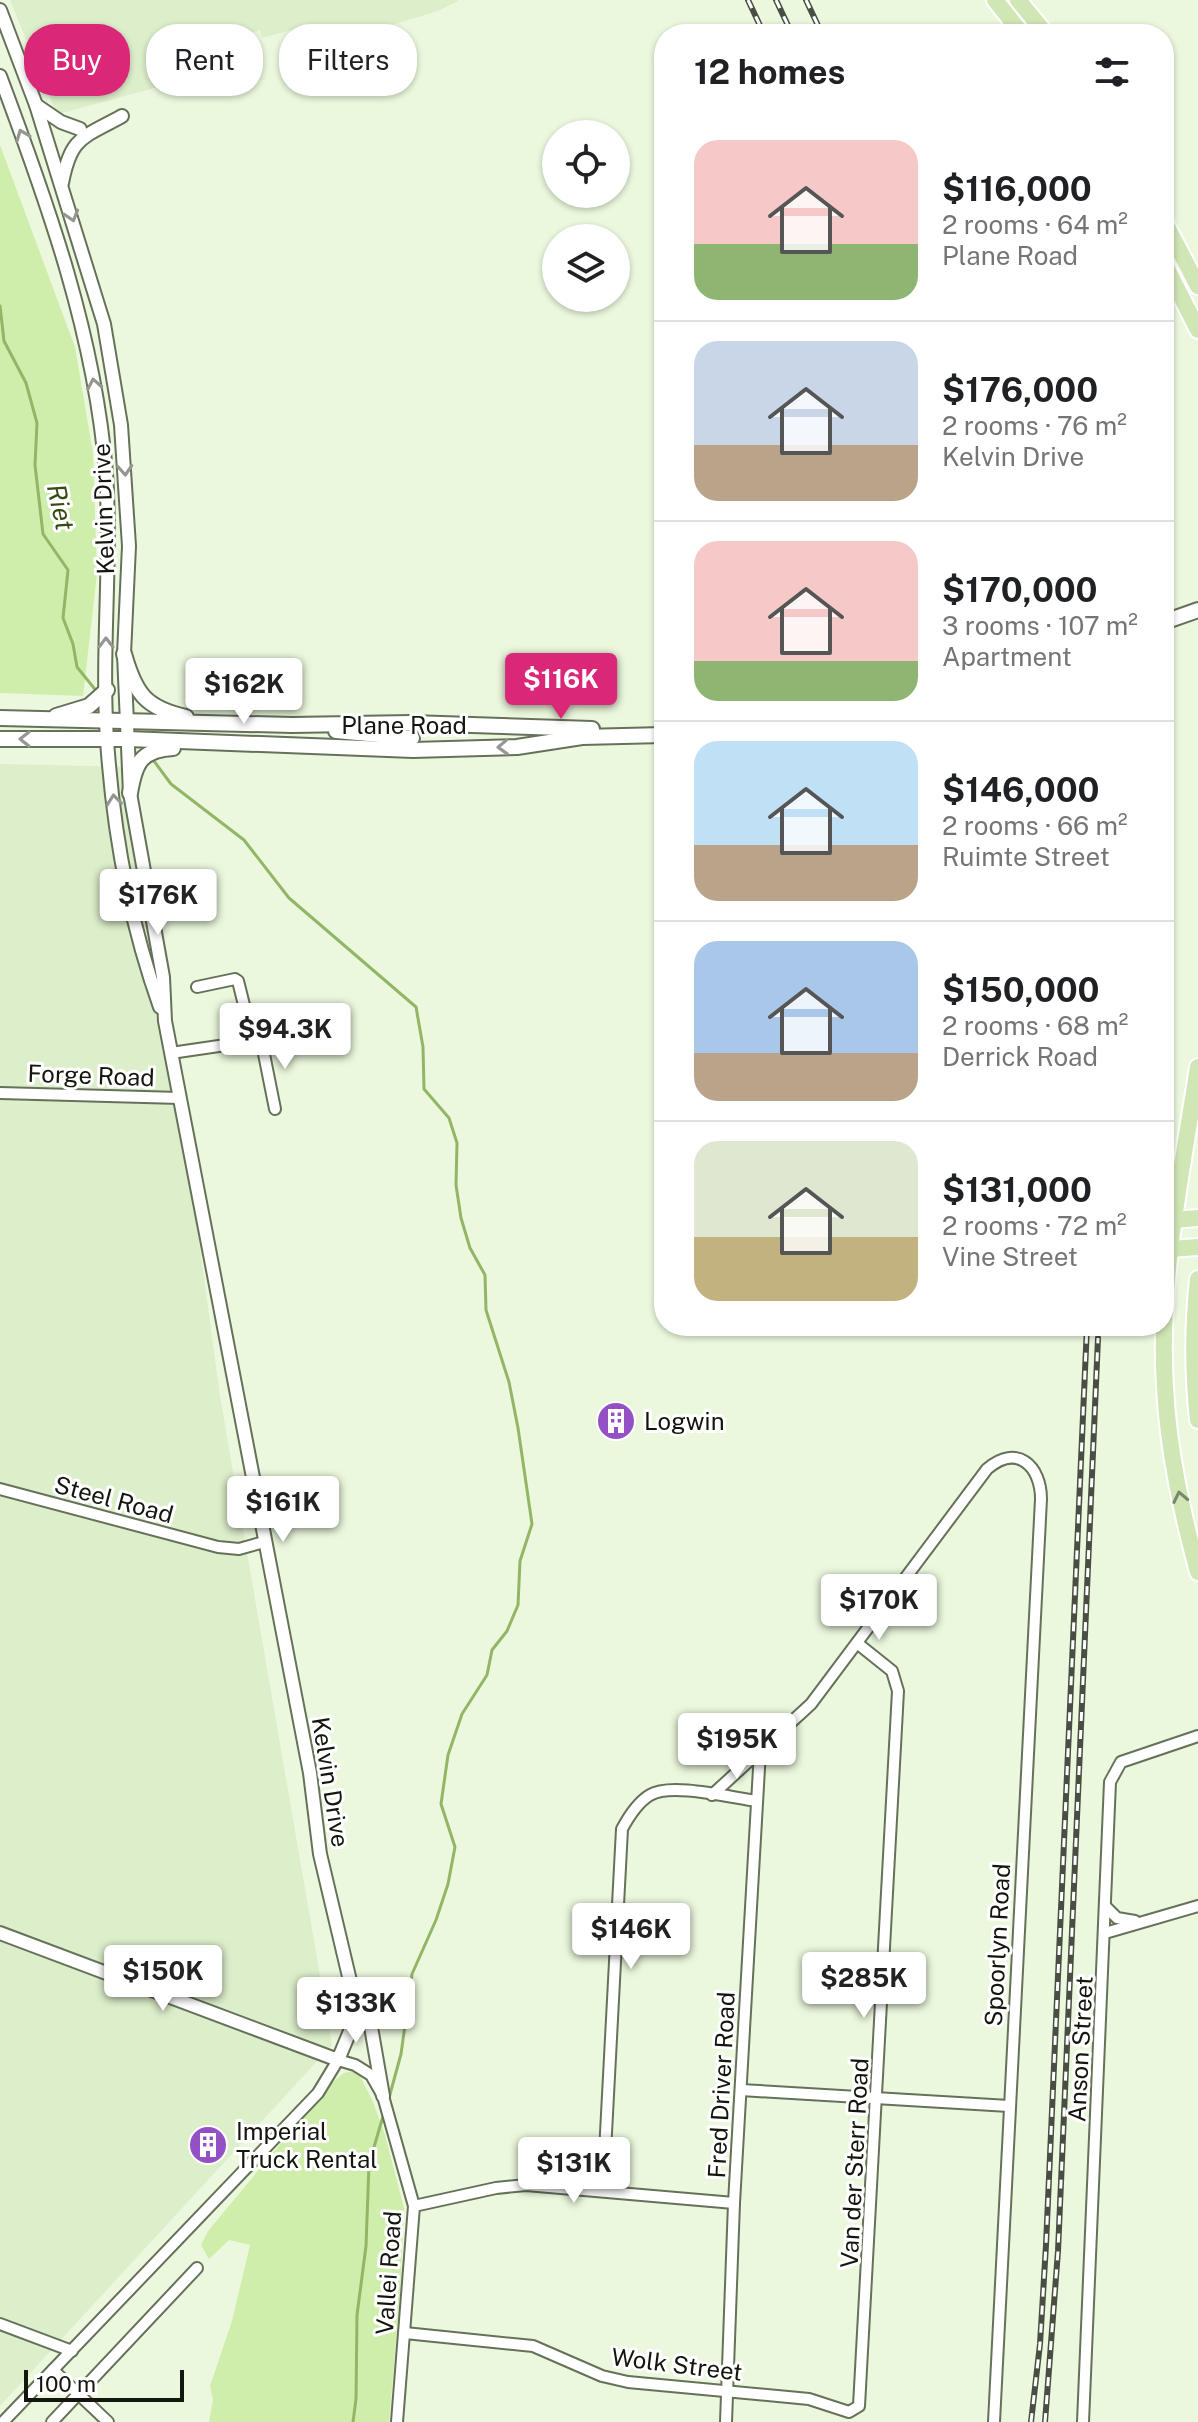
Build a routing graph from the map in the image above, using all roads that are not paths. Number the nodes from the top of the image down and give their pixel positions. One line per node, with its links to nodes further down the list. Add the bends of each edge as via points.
1 (995, 0): 4 (main road)
2 (1018, 0): 5 (main road)
3 (0, 10): 7 (street, Kelvin Drive)
4 (1014, 24)
5 (1038, 24)
6 (0, 76): 18 (street, Kelvin Drive, one-way to 6, via 106,488 99,410 51,213)
7 (36, 105): 9 (street); 10 (street, Kelvin Drive)
8 (122, 116): 10 (street, via 74,145)
9 (80, 129)
10 (62, 184): 17 (street, Kelvin Drive, one-way to 17, via 104,324 121,425 129,546)
11 (1174, 240): 13 (main road)
12 (1174, 283): 14 (main road)
13 (1198, 286)
14 (1198, 330)
15 (1198, 610): 16 (main road)
16 (1174, 618)
17 (124, 654): 22 (street, Kelvin Drive); 23 (main road, via 138,693 152,705)
18 (107, 690): 20 (main road, via 89,706); 21 (street, Kelvin Drive)
19 (0, 718): 20 (main road, Plane Road)
20 (36, 720): 21 (main road, Plane Road)
21 (107, 721): 22 (main road, Plane Road); 29 (street, Kelvin Drive)
22 (126, 723): 23 (main road, Plane Road); 30 (street, Kelvin Drive)
23 (216, 723): 24 (main road, Plane Road)
24 (292, 725): 25 (main road, Plane Road, via 411,723); 27 (main road)
25 (654, 734)
26 (654, 734): 31 (main road, Plane Road, one-way to 31, via 413,750)
27 (412, 738)
28 (0, 739): 29 (main road, Plane Road, one-way to 28)
29 (107, 739): 30 (main road, Plane Road); 34 (street, Kelvin Drive, one-way to 29, via 122,861)
30 (128, 739): 31 (main road, Plane Road); 32 (street, Kelvin Drive)
31 (196, 743): 32 (main road, via 145,756 134,771)
32 (130, 793): 34 (street, Kelvin Drive, via 163,977)
33 (197, 987): 36 (street, via 238,981)
34 (165, 1021): 37 (street, Kelvin Drive)
35 (292, 1033): 36 (street)
36 (257, 1040): 37 (street); 41 (street)
37 (171, 1053): 40 (street, Kelvin Drive)
38 (1198, 1067): 43 (main road)
39 (0, 1093): 40 (street, Forge Road)
40 (180, 1098): 50 (street, Kelvin Drive)
41 (275, 1109)
42 (1198, 1218): 43 (main road)
43 (1174, 1220)
44 (1198, 1247): 45 (main road)
45 (1174, 1249)
46 (1198, 1279): 48 (main road)
47 (1164, 1336): 51 (main road, one-way to 47, via 1177,1480)
48 (1198, 1420)
49 (0, 1489): 50 (street, Steel Road, via 218,1547 239,1549)
50 (264, 1542): 62 (street, Kelvin Drive, via 334,1923)
51 (1198, 1572)
52 (857, 1643): 54 (street, via 811,1704); 66 (street, Van der Sterr Road, via 887,1665 898,1691); 67 (street, Spoorlyn Road, via 987,1469 1014,1458 1036,1471 1041,1499)
53 (1198, 1736): 58 (street, Anson Street, via 1121,1762 1114,1771)
54 (760, 1751): 55 (street); 56 (street, Fred Driver Road)
55 (712, 1795): 56 (street); 68 (street, via 657,1792 638,1806 622,1829)
56 (757, 1801): 64 (street, Fred Driver Road)
57 (1198, 1906): 59 (street)
58 (1106, 1907): 59 (street, via 1117,1918); 61 (street, Anson Street)
59 (1143, 1922): 61 (street)
60 (0, 1933): 63 (street)
61 (1105, 1933): 85 (street, Anson Street)
62 (353, 1986): 63 (street, Kelvin Drive, via 353,2024); 65 (street, via 371,2027)
63 (338, 2060): 65 (street, Vallei Road, via 371,2075); 74 (street, Kelvin Drive, via 318,2093)
64 (741, 2090): 66 (street); 69 (street, Fred Driver Road)
65 (383, 2096): 70 (street, Vallei Road)
66 (877, 2099): 67 (street); 78 (street, Van der Sterr Road, via 861,2394)
67 (1009, 2106): 84 (street, Spoorlyn Road)
68 (603, 2190): 69 (street); 70 (street, via 513,2186)
69 (734, 2203): 76 (street, Fred Driver Road)
70 (414, 2206): 73 (street, Vallei Road)
71 (197, 2268): 77 (street)
72 (0, 2324): 74 (street)
73 (405, 2333): 76 (street, Wolk Street, via 523,2344 612,2379); 82 (street, Vallei Road)
74 (72, 2351): 75 (street, Kelvin Drive)
75 (53, 2370): 77 (street); 79 (street, Kelvin Drive)
76 (727, 2391): 78 (street, Wolk Street, via 809,2399); 83 (street, Fred Driver Road)
77 (78, 2394): 80 (street); 81 (street)
78 (853, 2412)
79 (3, 2422)
80 (52, 2422)
81 (108, 2422)
82 (397, 2422)
83 (726, 2422)
84 (994, 2422)
85 (1083, 2422)

